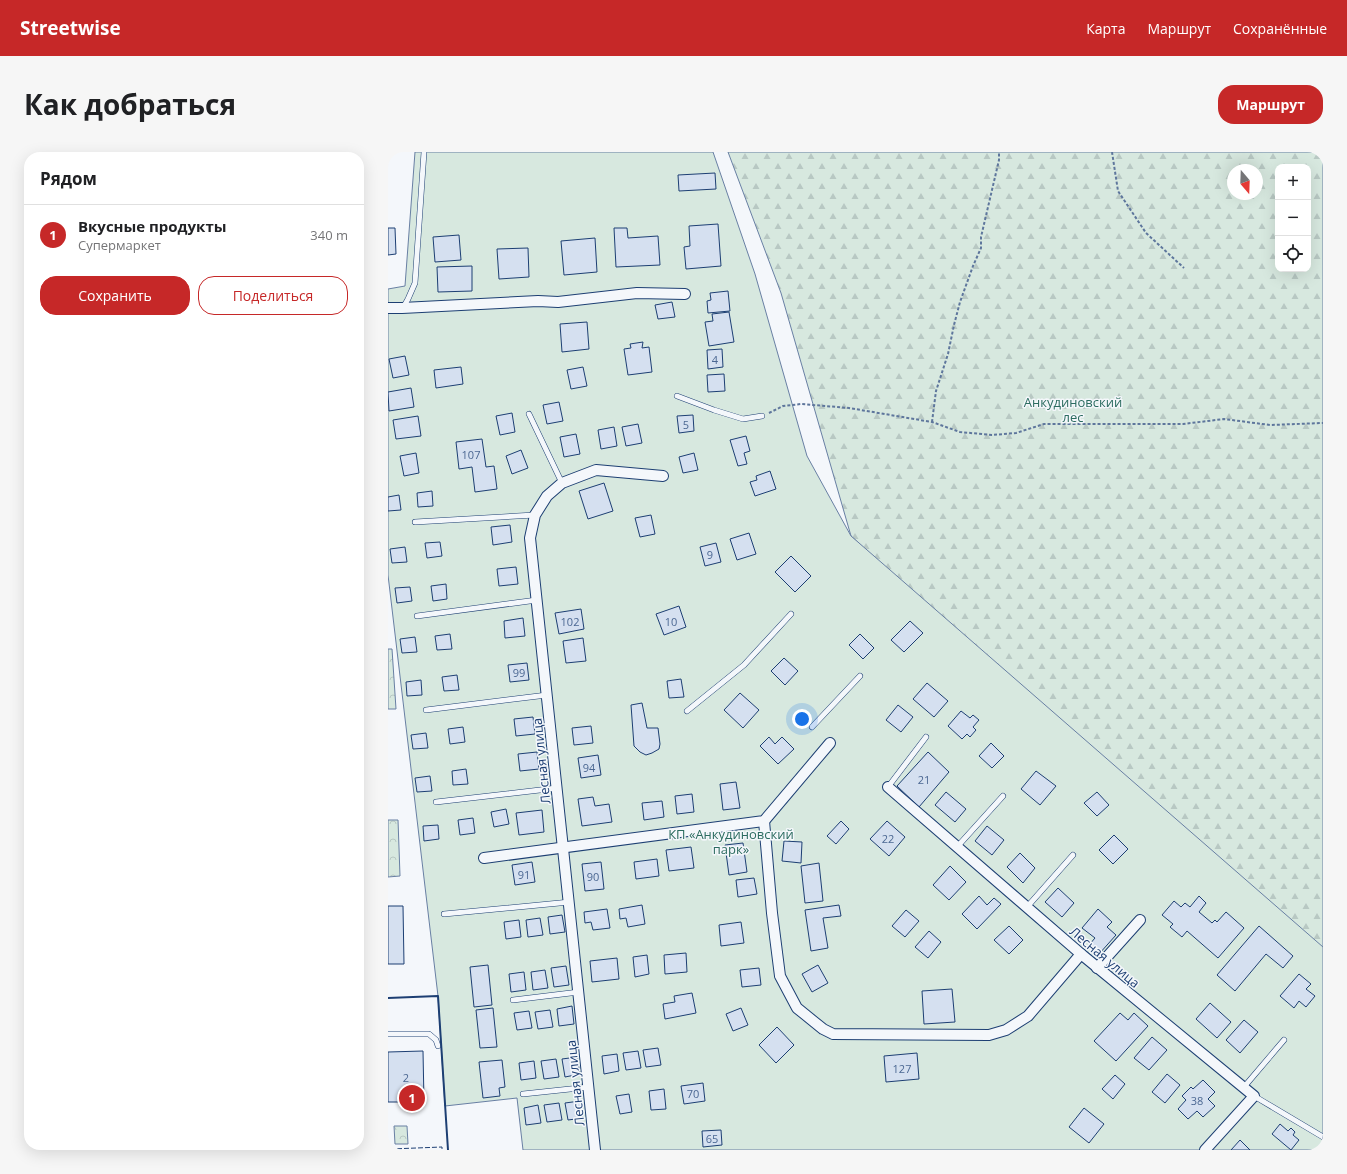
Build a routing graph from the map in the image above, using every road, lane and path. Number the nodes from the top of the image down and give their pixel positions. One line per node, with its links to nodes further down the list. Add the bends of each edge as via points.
1 (424, 152): 7 (lane, via 415,283)
2 (1000, 152): 11 (path, via 981,237 981,248 960,302 936,391)
3 (1112, 152): 4 (path, via 1118,191 1146,233)
4 (1184, 268)
5 (685, 294): 7 (street, via 637,293 558,302)
6 (388, 308): 7 (street)
7 (402, 308)
8 (678, 396): 10 (lane, via 744,419)
9 (529, 414): 14 (lane)
10 (762, 416): 11 (path, via 783,406 801,404 849,408)
11 (932, 422): 12 (path, via 960,432 992,434 1016,433 1044,424 1183,424 1224,419 1270,425)
12 (1323, 422)
13 (663, 476): 14 (street, Лесная улица, via 596,470)
14 (562, 483): 15 (street, Лесная улица, via 547,496)
15 (536, 515): 16 (lane); 17 (street, Лесная улица, via 530,538)
16 (415, 522)
17 (537, 600): 19 (lane); 21 (street, Лесная улица)
18 (791, 614): 23 (lane, via 744,666)
19 (417, 616)
20 (860, 676): 24 (lane)
21 (547, 695): 22 (lane); 28 (street, Лесная улица)
22 (426, 710)
23 (687, 711)
24 (812, 727)
25 (926, 737): 27 (lane)
26 (830, 743): 31 (street)
27 (888, 787): 33 (street, Лесная улица)
28 (558, 788): 30 (lane); 32 (street, Лесная улица)
29 (1003, 796): 33 (lane)
30 (436, 802)
31 (764, 821): 32 (street); 40 (street, via 780,976 797,1008 822,1029 833,1034 989,1035 1006,1030 1028,1016)
32 (564, 847): 35 (street); 36 (street, Лесная улица)
33 (957, 847): 37 (street, Лесная улица)
34 (1073, 855): 37 (lane)
35 (484, 858)
36 (570, 902): 38 (lane); 42 (street, Лесная улица)
37 (1027, 907): 40 (street, Лесная улица)
38 (444, 914)
39 (1140, 920): 41 (street)
40 (1081, 954): 41 (street, Лесная улица)
41 (1098, 968): 48 (street, Лесная улица)
42 (579, 992): 43 (lane); 47 (street, Лесная улица)
43 (513, 1000)
44 (388, 1034): 46 (lane, via 428,1034 434,1037)
45 (1284, 1040): 48 (lane)
46 (438, 1046)
47 (589, 1087): 49 (lane); 52 (street, Лесная улица)
48 (1244, 1087): 50 (street, Лесная улица)
49 (523, 1094)
50 (1254, 1096): 51 (lane); 53 (street)
51 (1322, 1135)
52 (595, 1150)
53 (1205, 1150)

